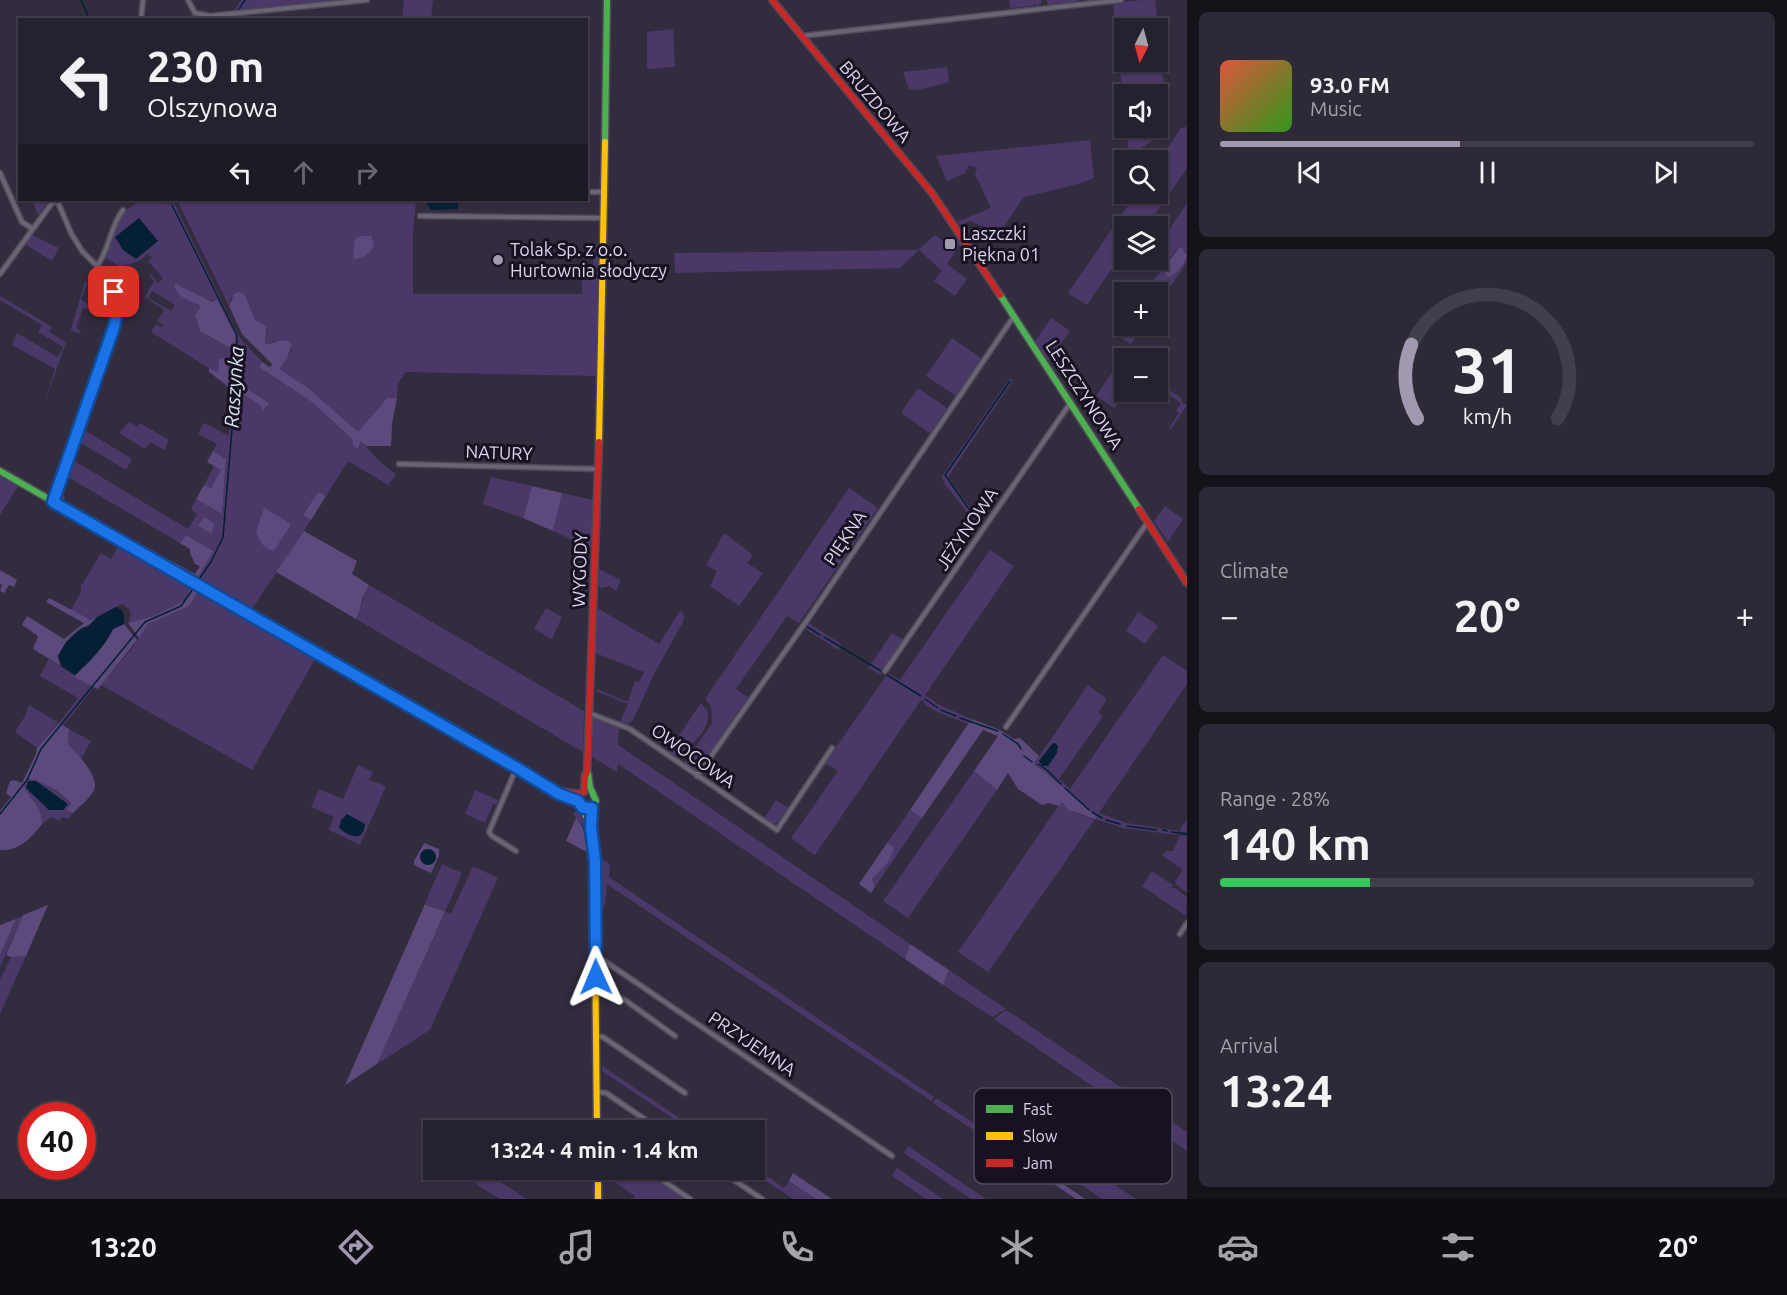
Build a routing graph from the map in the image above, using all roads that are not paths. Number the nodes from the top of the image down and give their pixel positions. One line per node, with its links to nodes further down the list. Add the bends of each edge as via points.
1 (143, 0): 7 (street)
2 (188, 0): 3 (street, via 199,15 210,16)
3 (368, 0)
4 (607, 0): 11 (street, WYGODY)
5 (772, 0): 8 (street, BRUZDOWA)
6 (1121, 0): 8 (street)
7 (141, 18)
8 (801, 36): 17 (street, BRUZDOWA)
9 (0, 173): 18 (street, via 22,222)
10 (588, 192): 11 (street)
11 (604, 192): 16 (street, WYGODY)
12 (55, 201): 18 (street)
13 (57, 201): 19 (street, via 82,251)
14 (123, 210): 19 (street)
15 (420, 216): 16 (street)
16 (604, 218): 24 (street, WYGODY)
17 (954, 224): 21 (street, LESZCZYNOWA)
18 (33, 229): 20 (street)
19 (98, 266): 26 (street, via 109,280 118,312)
20 (0, 274)
21 (1015, 315): 22 (street, LESZCZYNOWA); 35 (street, PIĘKNA)
22 (1071, 402): 27 (street, LESZCZYNOWA); 29 (street, JEŻYNOWA)
23 (399, 464): 24 (street, NATURY)
24 (598, 469): 30 (street, WYGODY)
25 (0, 471): 26 (street)
26 (53, 502): 33 (street)
27 (1148, 522): 28 (street, LESZCZYNOWA); 31 (street)
28 (1187, 583)
29 (885, 671)
30 (589, 713): 34 (street, WYGODY); 35 (street, OWOCOWA, via 630,729)
31 (1006, 727)
32 (832, 748): 35 (street, OWOCOWA, via 777,830)
33 (517, 768): 36 (street); 43 (street, via 489,832)
34 (587, 773): 37 (street, WYGODY); 38 (street, WYGODY)
35 (697, 776)
36 (556, 791): 37 (street); 39 (street)
37 (582, 793): 38 (street); 39 (street)
38 (592, 793): 40 (street, via 596,801)
39 (578, 801): 41 (street)
40 (592, 808): 41 (street); 42 (street)
41 (584, 809): 42 (street)
42 (591, 827): 46 (street)
43 (516, 851)
44 (1187, 923): 45 (street)
45 (1179, 933)
46 (596, 955): 47 (street); 54 (street, PRZYJEMNA)
47 (596, 992): 48 (street); 49 (street, via 625,1000)
48 (597, 1036): 50 (street); 51 (street)
49 (675, 1036)
50 (597, 1092): 52 (street); 53 (street, via 606,1093)
51 (685, 1093)
52 (597, 1120)
53 (646, 1120)
54 (892, 1156)
55 (598, 1180): 58 (street)
56 (662, 1180): 59 (street)
57 (734, 1180): 60 (street)
58 (598, 1199)
59 (690, 1199)
60 (762, 1199)

